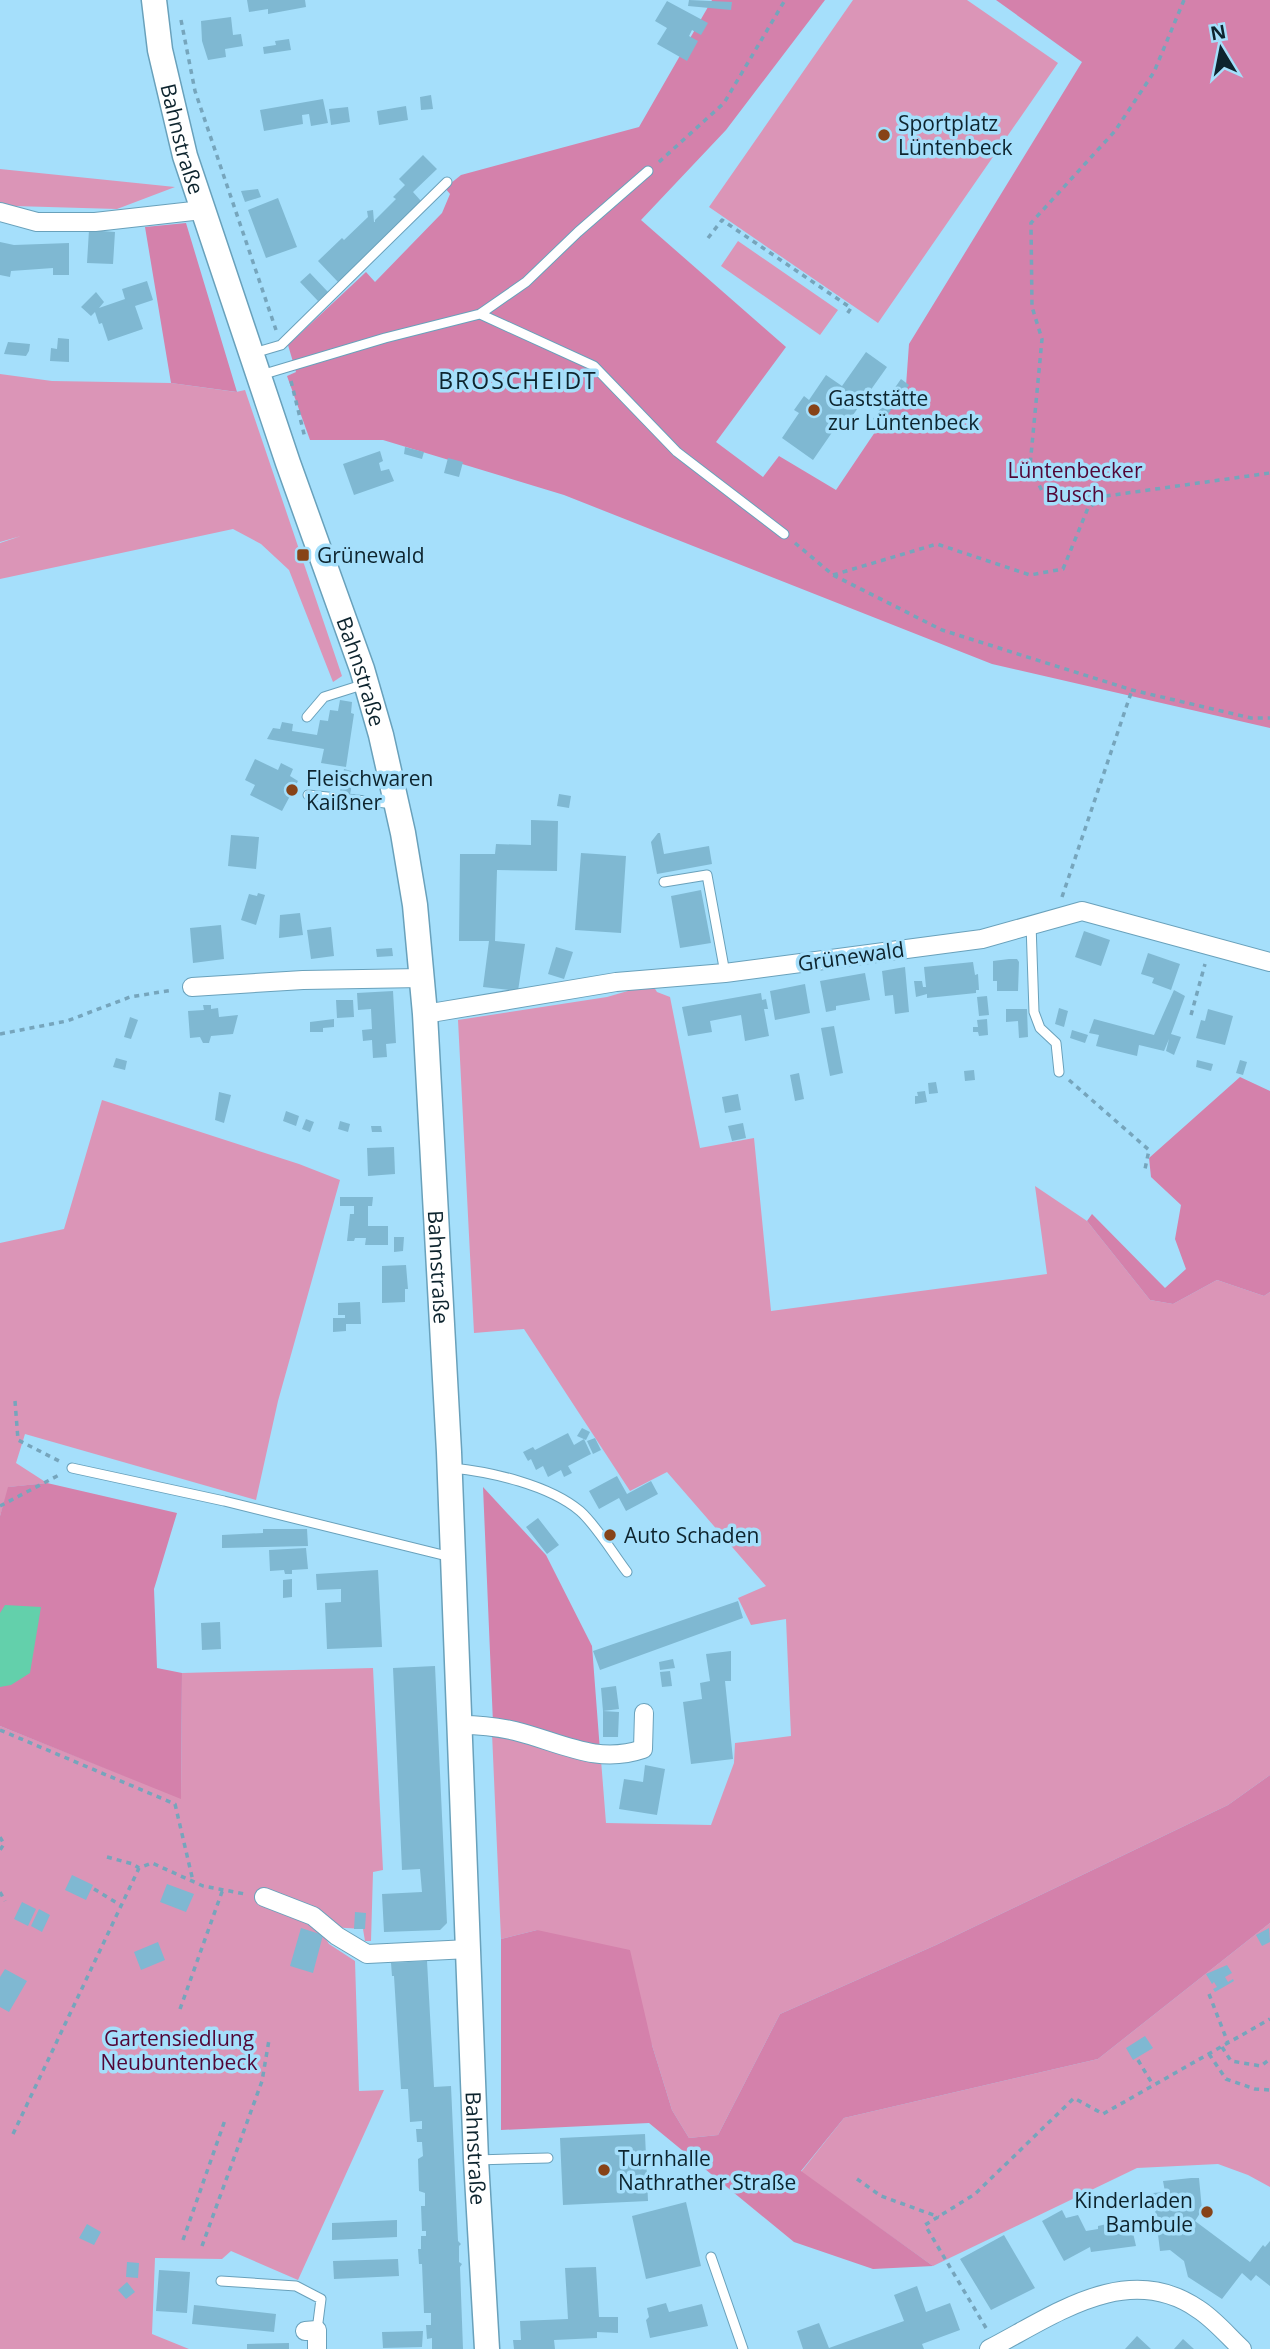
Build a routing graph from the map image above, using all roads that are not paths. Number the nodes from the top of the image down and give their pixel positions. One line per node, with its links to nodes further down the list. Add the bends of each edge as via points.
1 (154, 0): 4 (main road, Bahnstraße, via 170,101)
2 (649, 171): 6 (lane, via 526,282)
3 (447, 182): 7 (lane)
4 (202, 210): 5 (street, via 95,222 37,222); 7 (main road, Bahnstraße)
5 (0, 212)
6 (480, 313): 7 (lane, via 287,367); 8 (lane, via 594,366 677,452)
7 (256, 365): 9 (main road, Bahnstraße)
8 (784, 534)
9 (366, 683): 10 (lane, via 324,696); 12 (main road, Bahnstraße)
10 (307, 717)
11 (308, 795): 12 (lane)
12 (397, 804): 17 (main road, Bahnstraße)
13 (664, 882): 16 (lane, via 706,875)
14 (1031, 924): 15 (street, Grünewald, via 1082,911); 16 (street, Grünewald, via 982,939); 20 (lane, via 1034,1012 1040,1028 1056,1043)
15 (1270, 962)
16 (724, 973): 19 (street, Grünewald, via 616,982)
17 (422, 978): 18 (street); 19 (main road, Bahnstraße)
18 (192, 987)
19 (425, 1014): 22 (main road, Bahnstraße)
20 (1059, 1072)
21 (72, 1468): 23 (lane)
22 (450, 1468): 23 (main road, Bahnstraße); 24 (lane, via 543,1488 581,1512)
23 (452, 1557): 26 (main road, Bahnstraße)
24 (627, 1572)
25 (644, 1713): 26 (street, via 643,1749 624,1755 598,1755 513,1730)
26 (461, 1725): 28 (main road, Bahnstraße)
27 (264, 1897): 28 (street, via 313,1916 367,1954)
28 (469, 1949): 30 (main road, Bahnstraße)
29 (548, 2158): 30 (lane)
30 (476, 2160): 35 (main road, Bahnstraße)
31 (711, 2257): 36 (lane)
32 (220, 2281): 33 (lane, via 296,2286 321,2299)
33 (311, 2330): 34 (street)
34 (317, 2349)
35 (487, 2349)
36 (743, 2349)
37 (989, 2349): 38 (street, via 1069,2307 1125,2288 1178,2297 1200,2309)
38 (1242, 2349)

